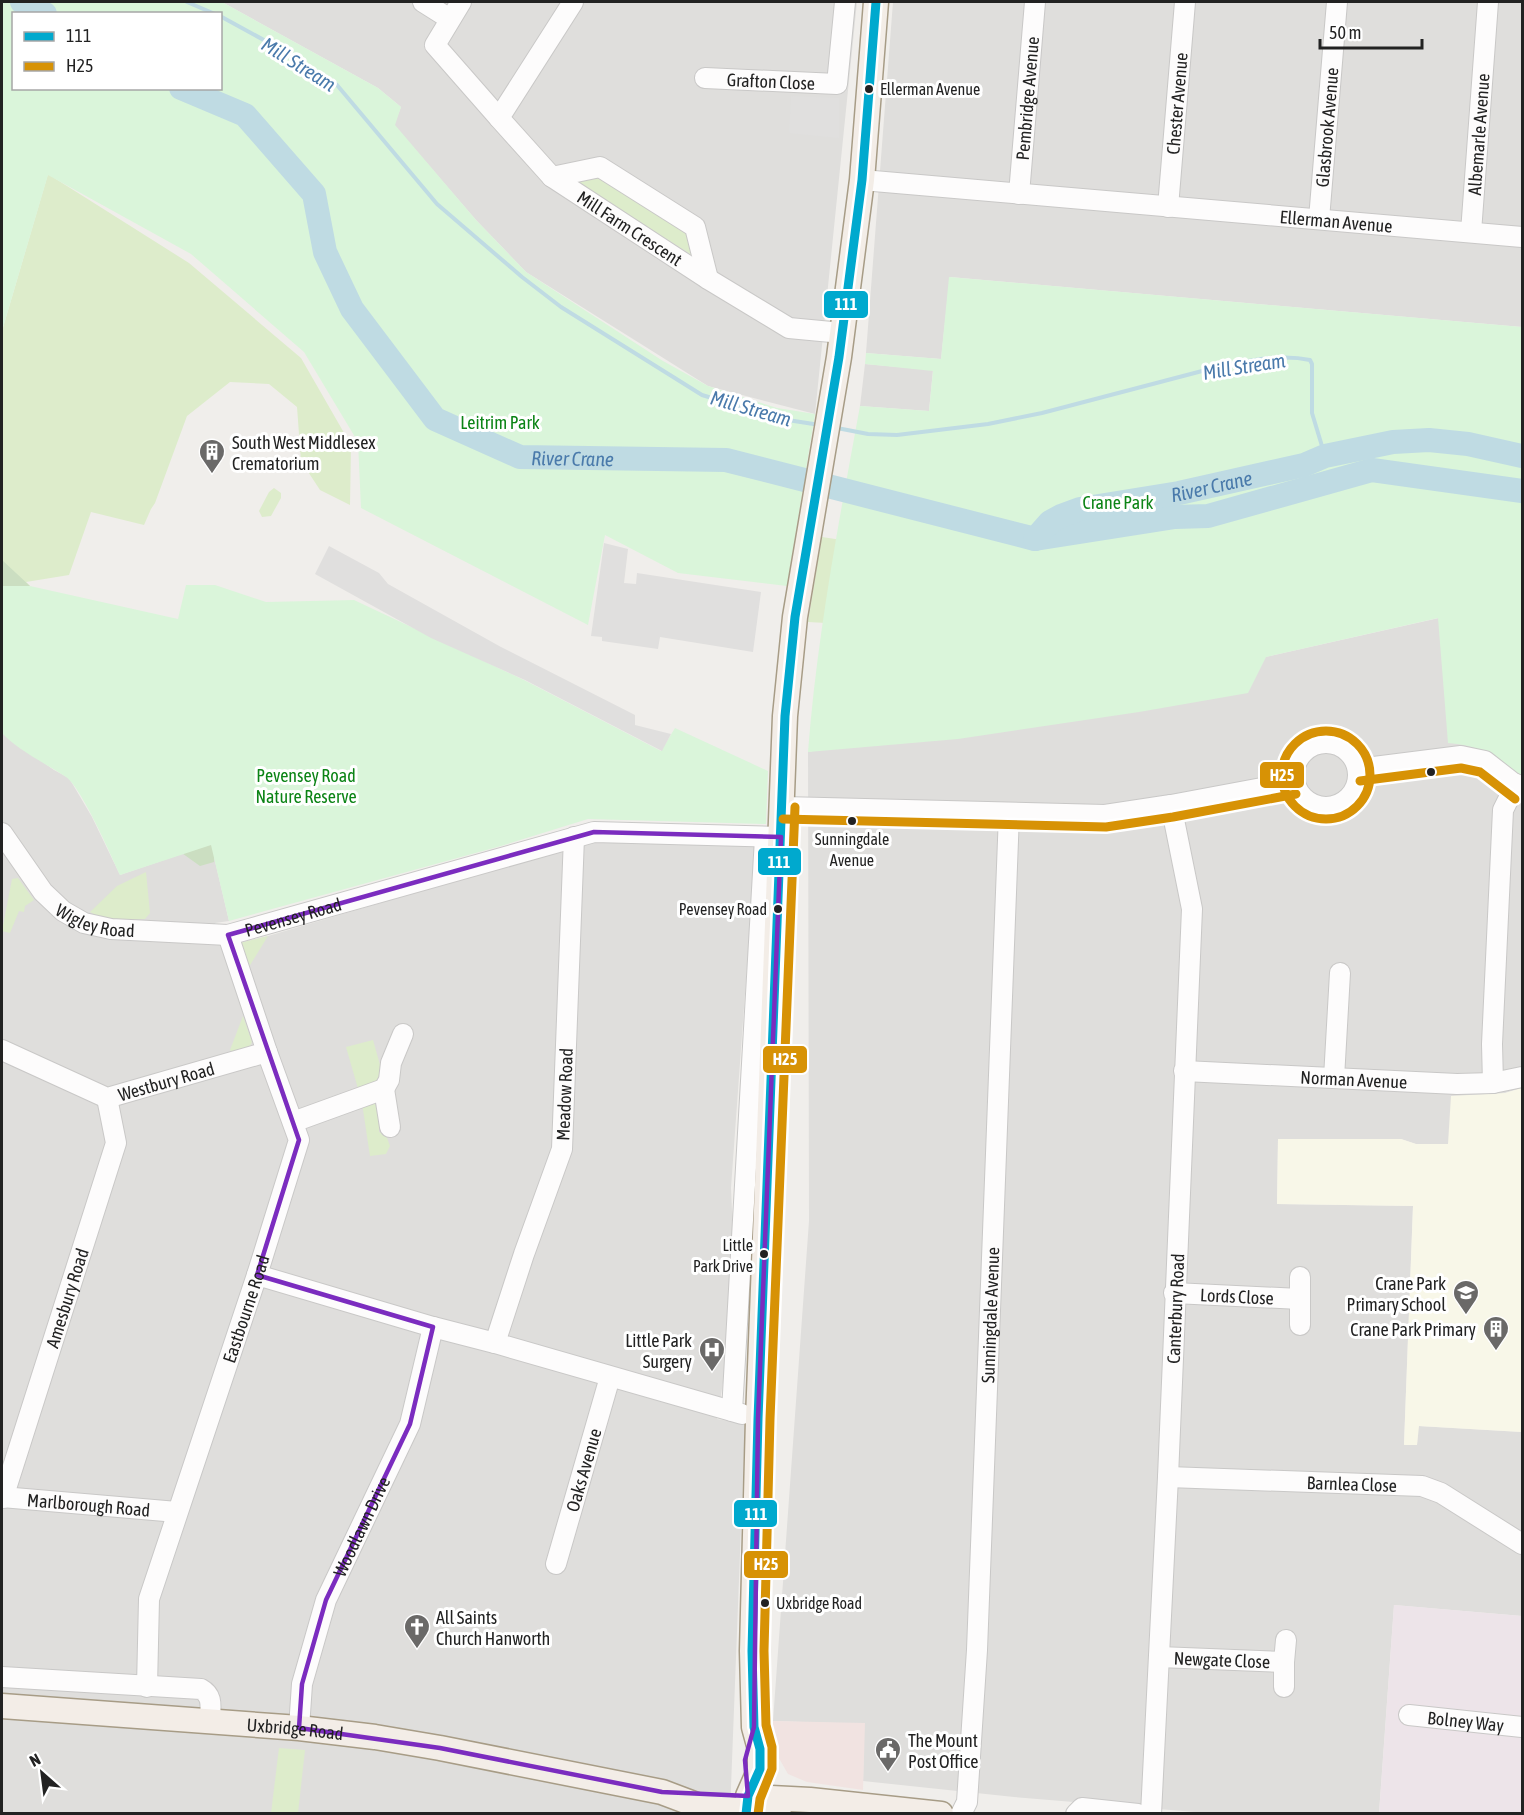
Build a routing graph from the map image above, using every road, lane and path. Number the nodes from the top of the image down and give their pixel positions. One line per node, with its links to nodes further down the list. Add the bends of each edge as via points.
1 (423, 2): 10 (street)
2 (461, 2): 10 (street)
3 (573, 2): 12 (street)
4 (845, 2): 11 (street, Grafton Close, via 837,84)
5 (876, 2): 14 (main road)
6 (1035, 2): 15 (street, Pembridge Avenue)
7 (1185, 2): 16 (street, Chester Avenue)
8 (1337, 2): 17 (street, Glasbrook Avenue)
9 (1488, 2): 18 (street, Albemarle Avenue)
10 (450, 19): 12 (street, Mill Farm Crescent, via 435,45)
11 (705, 78)
12 (499, 118): 13 (street, Mill Farm Crescent)
13 (552, 177): 20 (street, Mill Farm Crescent); 20 (street, Mill Farm Crescent, via 600,167 695,227)
14 (862, 180): 15 (street, Ellerman Avenue); 21 (main road)
15 (1020, 194): 16 (street, Ellerman Avenue)
16 (1168, 207): 17 (street, Ellerman Avenue)
17 (1319, 219): 18 (street, Ellerman Avenue)
18 (1471, 232): 19 (street, Ellerman Avenue)
19 (1522, 237)
20 (708, 279): 21 (street, Mill Farm Crescent, via 789,328)
21 (842, 333): 26 (main road, via 795,617 785,716)
22 (1358, 770): 23 (street, via 1354,791 1347,799 1327,807 1306,800); 23 (street, via 1349,751 1330,742 1320,743 1310,746 1296,761); 24 (street, via 1461,756 1485,761)
23 (1294, 782): 25 (street)
24 (1519, 787): 39 (street, via 1503,810)
25 (1171, 805): 27 (street, via 1105,815); 36 (street, Canterbury Road, via 1192,909)
26 (783, 807): 27 (street); 30 (main road)
27 (1008, 814): 73 (street, Sunningdale Avenue, via 977,1650 967,1802)
28 (2, 833): 31 (street, Wigley Road, via 43,892 63,911 84,923 111,929)
29 (574, 837): 30 (street, Pevensey Road, via 605,832); 31 (street, Pevensey Road); 50 (street, Meadow Road, via 562,1149)
30 (773, 837): 52 (street); 53 (main road)
31 (228, 935): 35 (street, Eastbourne Road)
32 (1340, 973): 38 (street)
33 (403, 1034): 40 (street)
34 (2, 1050): 41 (street, Westbury Road)
35 (267, 1052): 41 (street, Westbury Road); 42 (street, Eastbourne Road)
36 (1185, 1071): 38 (street, Norman Avenue); 46 (street, Canterbury Road)
37 (1522, 1077): 39 (street, Norman Avenue)
38 (1334, 1078): 39 (street, Norman Avenue)
39 (1493, 1083)
40 (384, 1089): 42 (street); 43 (street)
41 (107, 1098): 55 (street, Amesbury Road, via 116,1143)
42 (293, 1122): 44 (street, Eastbourne Road, via 299,1140)
43 (390, 1127)
44 (257, 1275): 49 (street); 56 (street, Eastbourne Road)
45 (1300, 1277): 47 (street, Lords Close)
46 (1174, 1293): 47 (street, Lords Close); 54 (street, Canterbury Road)
47 (1300, 1299): 48 (street, Lords Close)
48 (1300, 1325)
49 (433, 1327): 50 (street); 69 (street, Woodlawn Drive, via 410,1424 326,1600 302,1684)
50 (495, 1343): 51 (street)
51 (610, 1377): 52 (street); 58 (street, Oaks Avenue)
52 (732, 1411): 53 (street)
53 (758, 1419): 70 (main road, via 752,1651 754,1727 760,1749 759,1769)
54 (1168, 1477): 57 (street, Barnlea Close, via 1422,1486 1441,1493); 60 (street, Canterbury Road)
55 (2, 1498): 56 (street, Marlborough Road)
56 (177, 1512): 63 (street, Eastbourne Road, via 149,1599)
57 (1522, 1544)
58 (556, 1564)
59 (1286, 1640): 61 (street, Newgate Close)
60 (1159, 1657): 61 (street, Newgate Close); 76 (street, Canterbury Road)
61 (1284, 1662): 64 (street, Newgate Close)
62 (2, 1677): 63 (street)
63 (147, 1687): 67 (street, via 201,1689 211,1700)
64 (1284, 1688)
65 (2, 1706): 67 (main road, Uxbridge Road)
66 (1409, 1714): 68 (street, Bolney Way)
67 (210, 1721): 69 (main road, Uxbridge Road)
68 (1522, 1726)
69 (299, 1728): 70 (main road, Uxbridge Road, via 440,1748 662,1792 693,1792)
70 (747, 1807): 71 (main road); 72 (main road, via 810,1800)
71 (779, 1814)
72 (941, 1814)
73 (961, 1814)
74 (1076, 1814): 75 (street, via 1082,1808)
75 (1138, 1814)
76 (1151, 1814)

